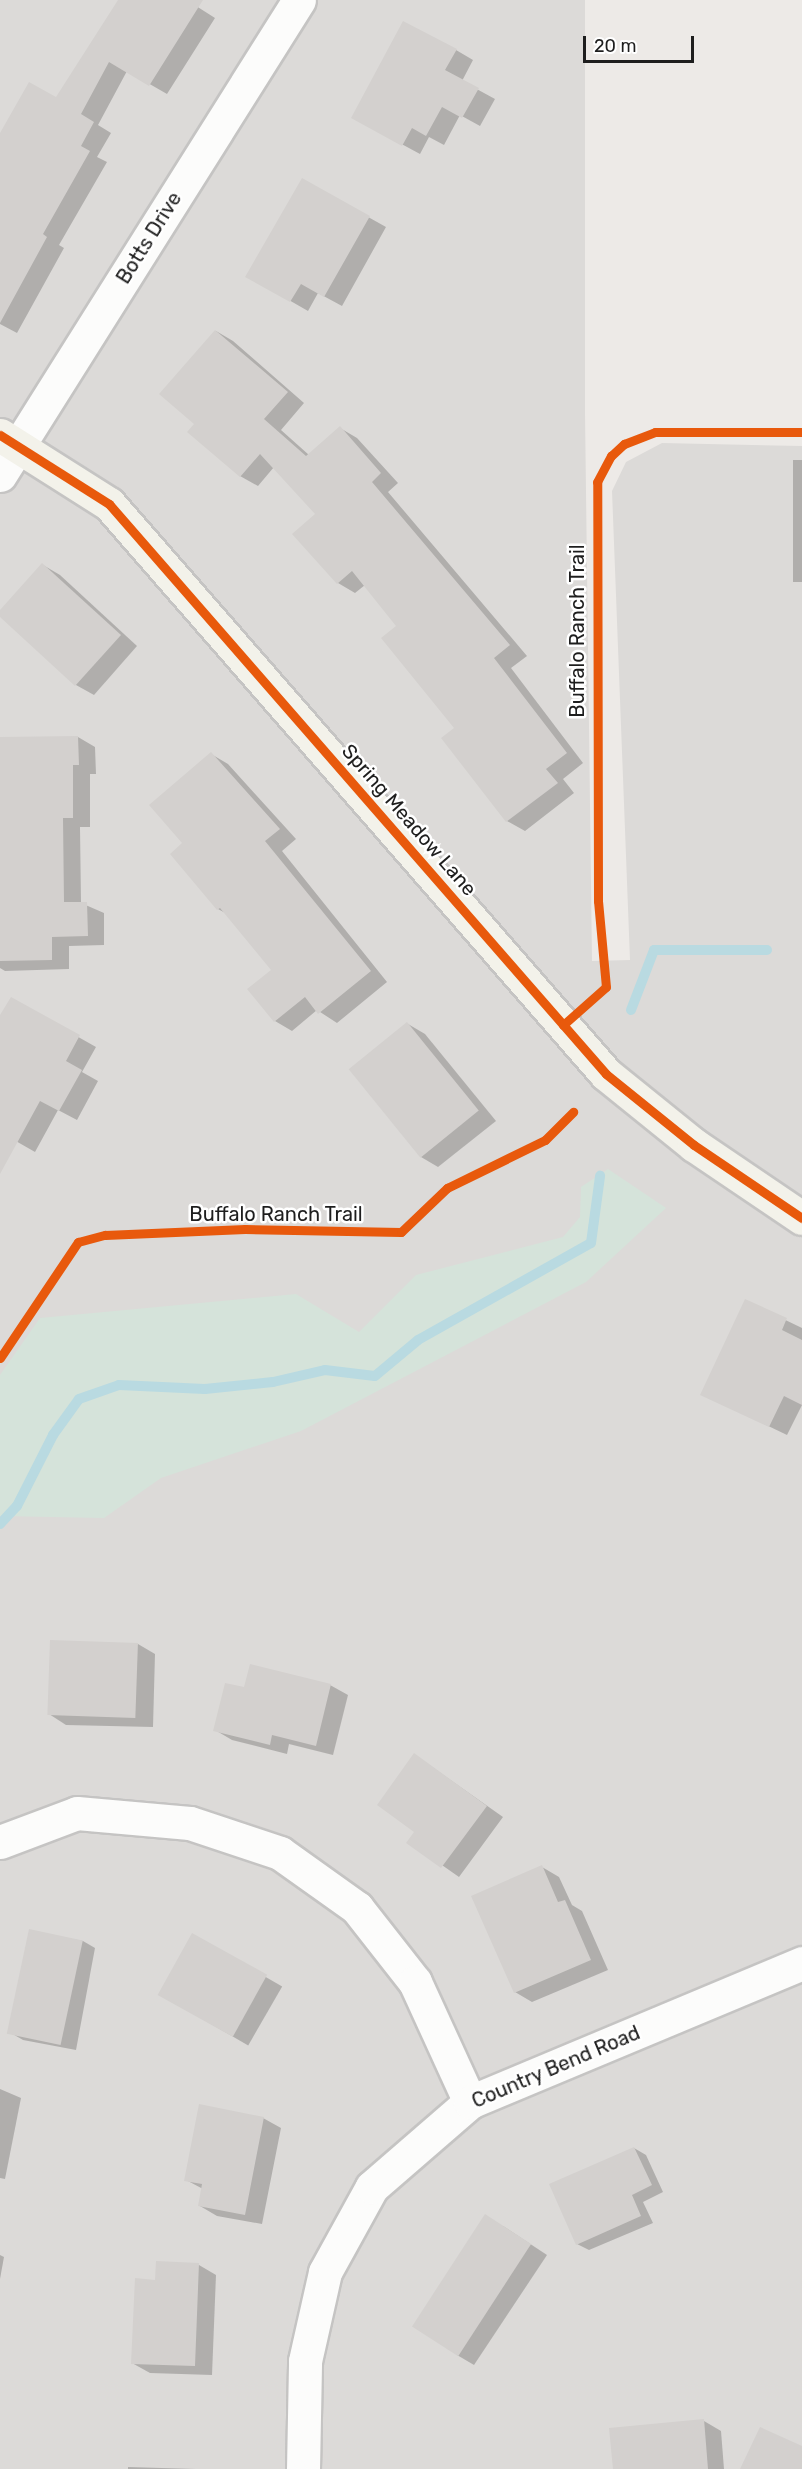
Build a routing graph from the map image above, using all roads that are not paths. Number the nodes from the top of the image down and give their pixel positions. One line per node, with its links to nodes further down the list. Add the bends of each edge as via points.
1 (299, 0): 2 (street, Botts Drive)
2 (9, 441): 3 (street, Botts Drive); 4 (street, Spring Meadow Lane, via 109,504 606,1074 694,1146)
3 (0, 475)
4 (802, 1218)
5 (0, 1842): 7 (street, via 77,1813 190,1823 280,1853 357,1908 415,1982)
6 (802, 1963): 7 (street, Country Bend Road)
7 (470, 2102): 8 (street, Country Bend Road, via 372,2187 325,2272 305,2361)
8 (303, 2469)

